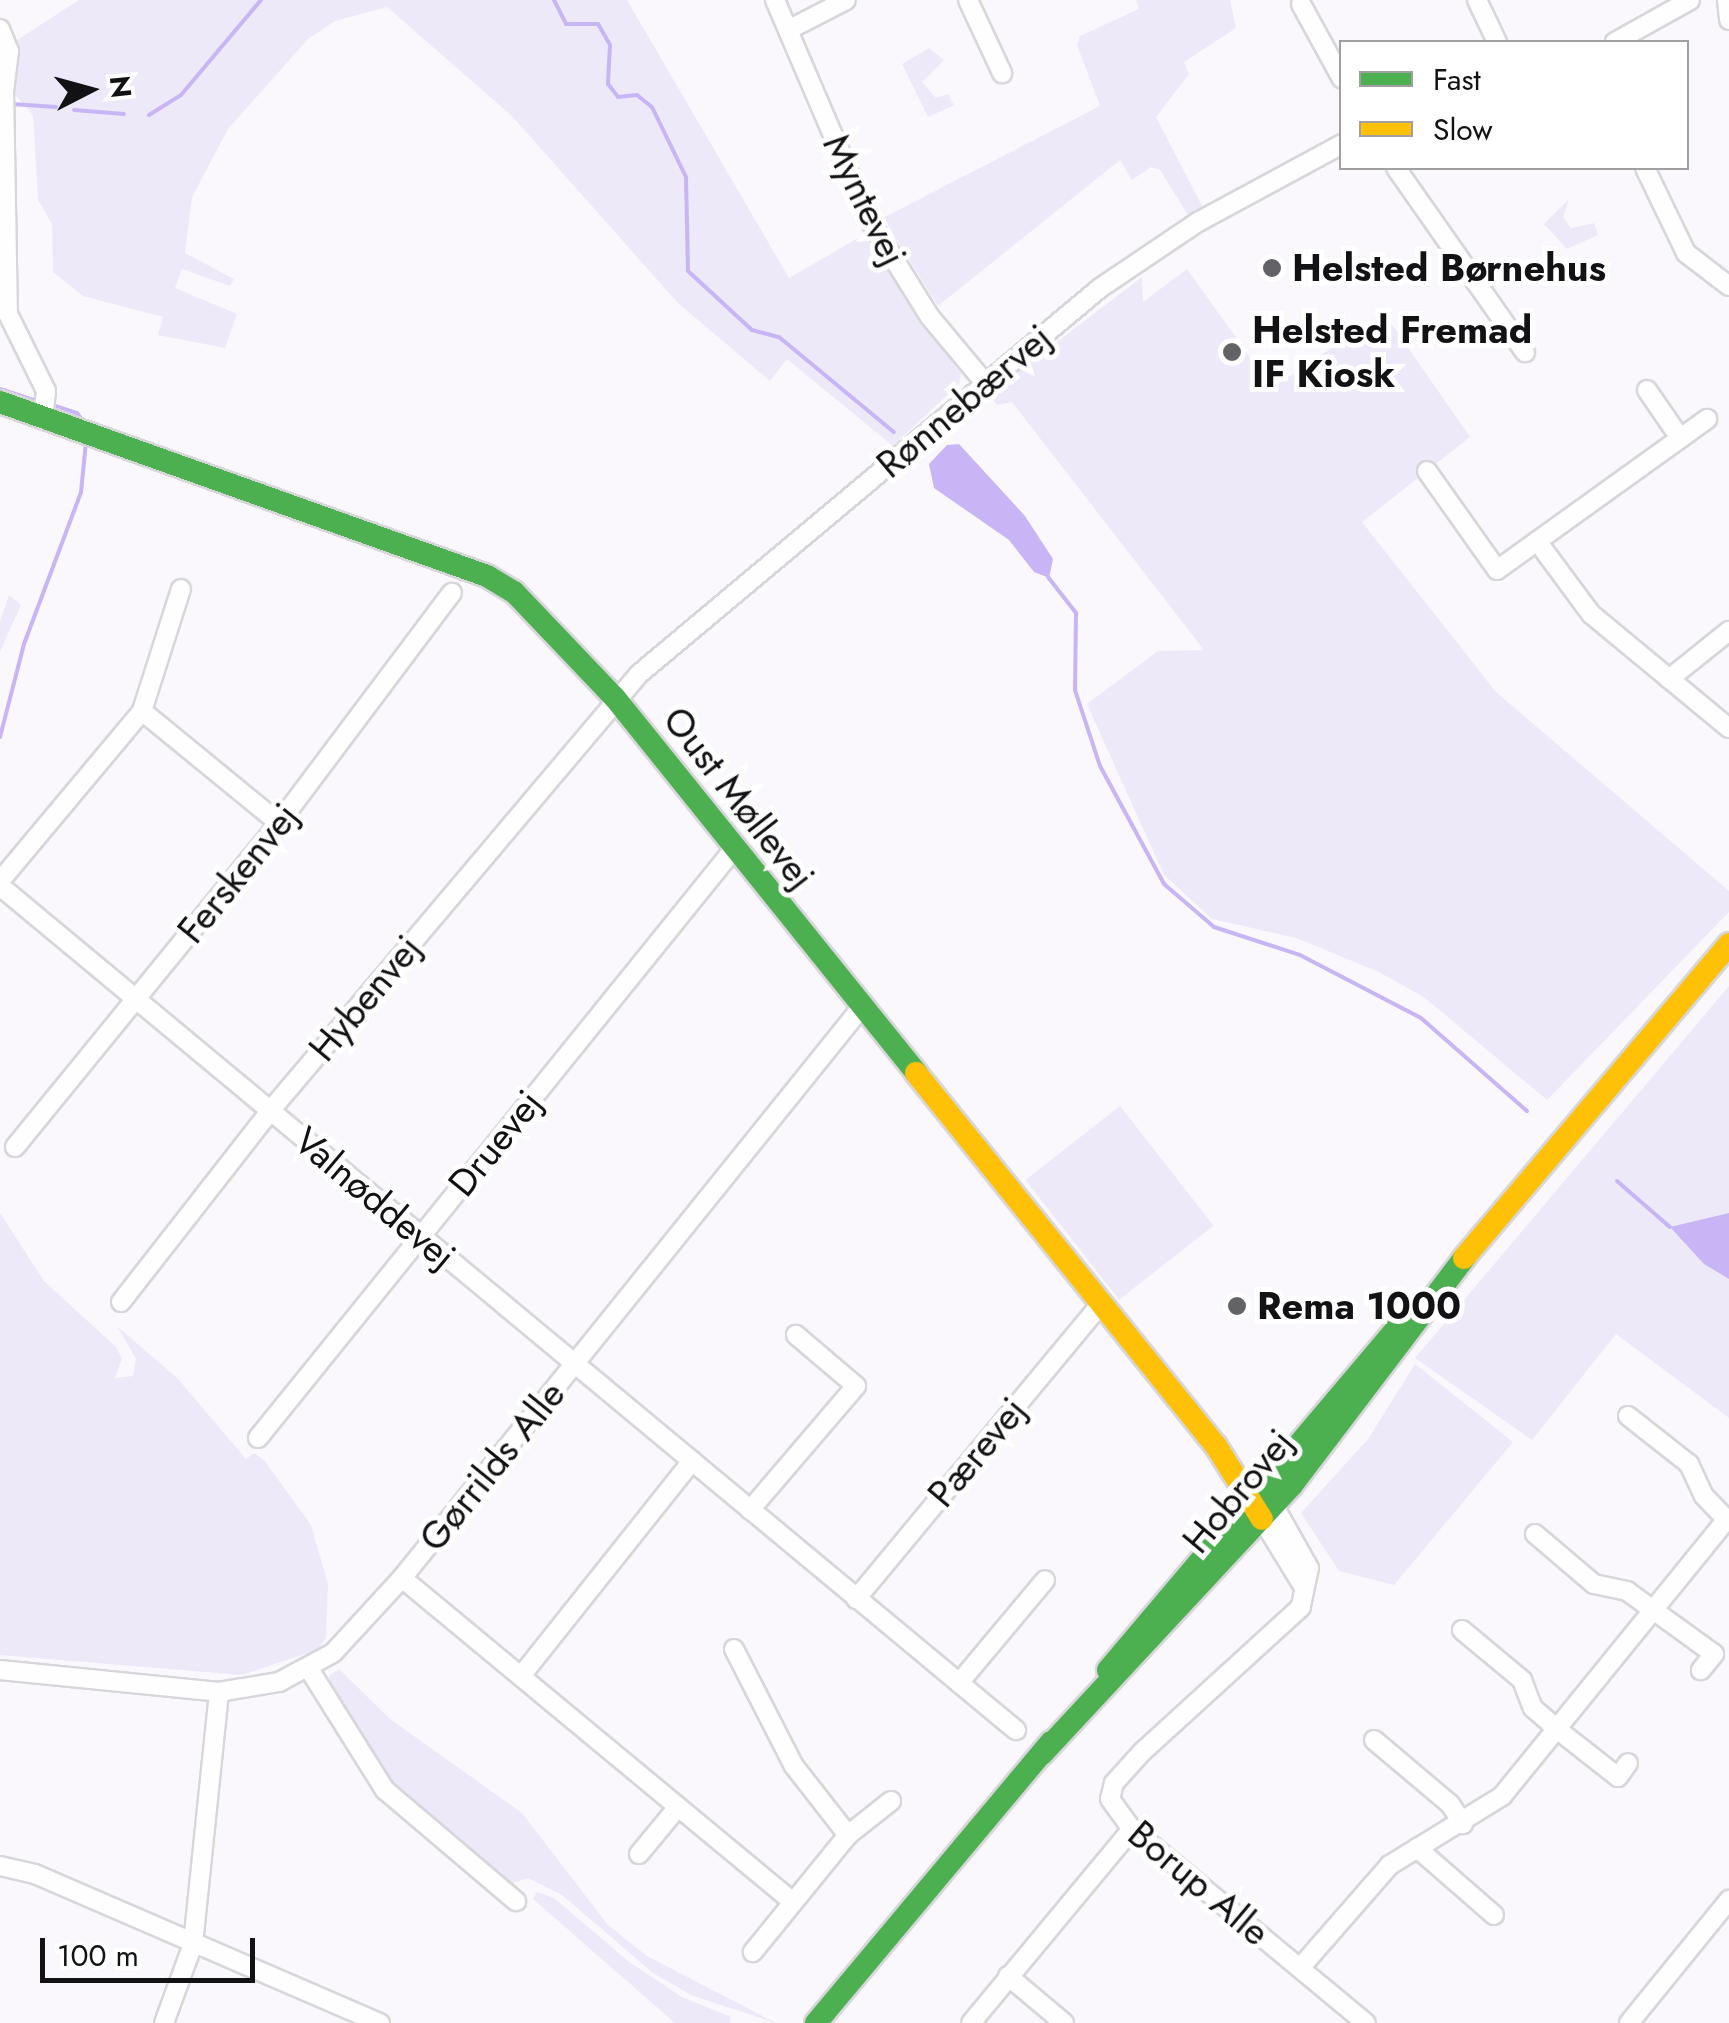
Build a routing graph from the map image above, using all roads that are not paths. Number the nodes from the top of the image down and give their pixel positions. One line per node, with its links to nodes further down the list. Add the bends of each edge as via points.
1 (775, 0): 10 (street, Myntevej)
2 (846, 0): 10 (street)
3 (968, 0): 13 (street)
4 (1477, 0): 11 (street)
5 (1690, 0): 12 (street)
6 (1726, 0): 8 (street)
7 (1301, 4): 14 (street)
8 (1729, 20)
9 (0, 29): 24 (street, via 9,50 8,314 46,390)
10 (788, 30): 20 (street, Myntevej, via 869,219 930,317)
11 (1496, 40)
12 (1619, 40)
13 (1002, 73)
14 (1339, 74)
15 (1339, 146): 20 (street, Rønnebærvej, via 1167,242)
16 (1397, 170): 19 (street)
17 (1646, 170): 18 (street, via 1686,253)
18 (1729, 286)
19 (1526, 352)
20 (985, 383): 32 (street, Rønnebærvej)
21 (1647, 390): 25 (street)
22 (0, 402): 24 (street, Oust Møllevej)
23 (1707, 419): 25 (street)
24 (43, 420): 32 (street, Oust Møllevej, via 487,576 552,626)
25 (1680, 438): 27 (street)
26 (1427, 472): 27 (street, via 1497,570)
27 (1537, 541): 31 (street, via 1590,614)
28 (181, 589): 33 (street)
29 (452, 593): 35 (street, Ferskenvej)
30 (1729, 631): 31 (street)
31 (1669, 678): 34 (street)
32 (615, 698): 36 (street, Oust Møllevej); 41 (street, Hybenvej)
33 (142, 711): 35 (street); 37 (street)
34 (1729, 728)
35 (279, 823): 39 (street, Ferskenvej)
36 (734, 849): 40 (street, Oust Møllevej); 43 (street, Druevej)
37 (0, 883): 39 (street, Valnøddevej)
38 (1729, 944): 51 (street, Hobrovej)
39 (136, 1000): 41 (street, Valnøddevej); 42 (street, Ferskenvej)
40 (862, 1008): 45 (street, Oust Møllevej); 47 (street, Gørrilds Alle)
41 (270, 1111): 43 (street, Valnøddevej); 44 (street, Hybenvej)
42 (15, 1147)
43 (420, 1236): 47 (street, Valnøddevej); 49 (street, Druevej)
44 (120, 1302)
45 (1099, 1306): 51 (street, Oust Møllevej); 57 (street, Pærevej)
46 (796, 1335): 52 (street, via 856,1386)
47 (574, 1365): 50 (street, Valnøddevej); 55 (street, Gørrilds Alle)
48 (1628, 1416): 53 (street, via 1689,1464 1704,1496)
49 (258, 1438)
50 (692, 1461): 52 (street, Valnøddevej); 64 (street)
51 (1262, 1504): 74 (street, Borup Alle, via 1296,1566 1301,1607 1114,1783 1110,1799); 89 (street, Hobrovej)
52 (750, 1510): 57 (street, Valnøddevej)
53 (1727, 1521): 58 (street)
54 (1535, 1534): 58 (street, via 1594,1584 1627,1591)
55 (402, 1578): 61 (street, Gørrilds Alle, via 354,1636); 64 (street)
56 (1045, 1580): 65 (street)
57 (856, 1598): 65 (street, Valnøddevej)
58 (1655, 1610): 63 (street, via 1714,1654); 68 (street)
59 (1462, 1630): 68 (street, via 1522,1680 1532,1708)
60 (734, 1649): 75 (street, via 794,1766 821,1809)
61 (309, 1669): 66 (street, Gørrilds Alle, via 255,1688); 80 (street, via 385,1790)
62 (0, 1670): 66 (street, Gørrilds Alle)
63 (1701, 1670)
64 (521, 1676): 72 (street)
65 (958, 1683): 67 (street, Valnøddevej)
66 (219, 1692): 83 (street)
67 (1016, 1730)
68 (1558, 1730): 70 (street, via 1618,1777); 73 (street, via 1502,1796)
69 (1374, 1740): 73 (street, via 1450,1804)
70 (1628, 1763)
71 (891, 1801): 75 (street)
72 (678, 1807): 77 (street); 81 (street)
73 (1463, 1824): 76 (street)
74 (1132, 1829): 85 (street, Borup Alle); 86 (street)
75 (848, 1835): 81 (street)
76 (1417, 1848): 82 (street); 85 (street, via 1364,1891)
77 (639, 1854)
78 (0, 1866): 83 (street, via 35,1874)
79 (1729, 1900): 93 (street)
80 (516, 1901)
81 (792, 1902): 84 (street)
82 (1494, 1915)
83 (193, 1944): 87 (street); 88 (street)
84 (753, 1952)
85 (1300, 1968): 92 (street, Borup Alle)
86 (1008, 1976): 90 (street); 91 (street)
87 (164, 2023)
88 (380, 2023)
89 (816, 2023)
90 (971, 2023)
91 (1064, 2023)
92 (1366, 2023)
93 (1629, 2023)

